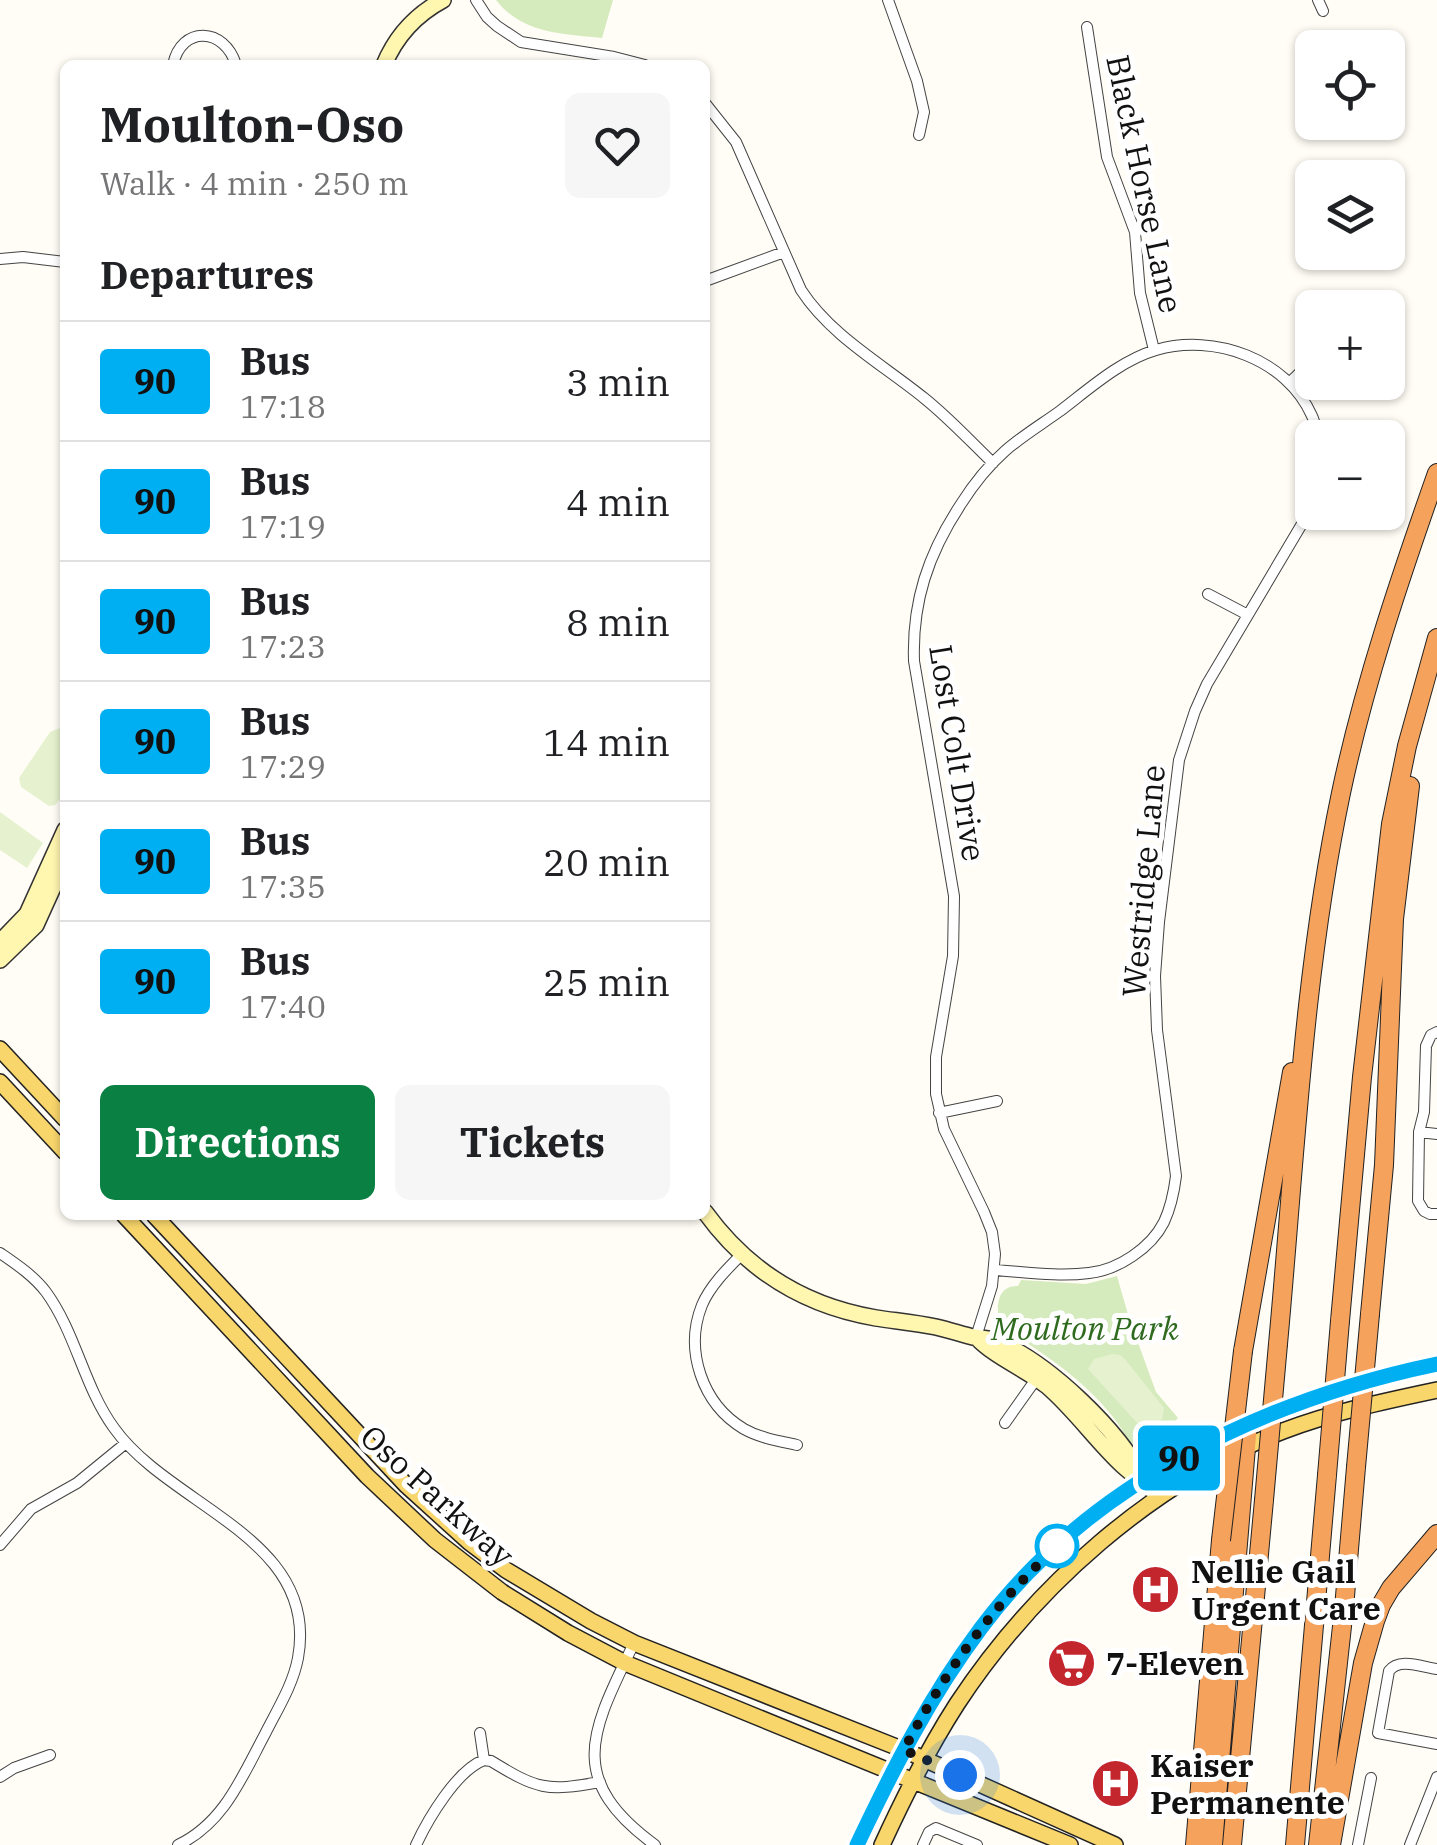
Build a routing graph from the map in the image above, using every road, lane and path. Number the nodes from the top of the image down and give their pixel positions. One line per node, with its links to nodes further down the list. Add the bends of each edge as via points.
1 (443, 0): 7 (street, via 406,27)
2 (476, 0): 8 (street, via 521,42)
3 (888, 0): 10 (street, via 917,81 924,112)
4 (1087, 28): 15 (street, Black Horse Lane, via 1107,157 1134,232)
5 (176, 60): 6 (street, via 180,48 201,36 225,43)
6 (234, 60)
7 (387, 60)
8 (628, 60)
9 (710, 109): 11 (street, via 736,142)
10 (919, 135)
11 (784, 252): 14 (street); 19 (street, via 801,290 831,327)
12 (0, 259): 13 (street)
13 (60, 261)
14 (710, 280)
15 (1154, 350): 17 (street, Lost Colt Drive, via 1238,352); 19 (street, Lost Colt Drive, via 1107,376)
16 (1295, 377): 17 (street)
17 (1289, 383): 18 (street)
18 (1313, 420)
19 (993, 463): 36 (street, Lost Colt Drive, via 959,506 929,563 913,634 954,896 953,956 936,1057)
20 (1437, 472): 30 (highway, via 1390,605 1342,792)
21 (1299, 530): 23 (street, Westridge Lane)
22 (1208, 594): 23 (street)
23 (1248, 615): 47 (street, Westridge Lane, via 1194,711 1175,782 1155,976 1176,1176 1163,1224 1133,1255 1090,1274)
24 (1437, 638): 25 (highway)
25 (1428, 669): 89 (highway, bridge, via 1391,824 1366,1038); 90 (highway, bridge, via 1394,919 1384,1165)
26 (60, 841): 28 (street, via 27,914)
27 (60, 872): 29 (street, via 36,925)
28 (0, 942)
29 (0, 960)
30 (1304, 1029): 76 (highway, bridge, via 1243,1351 1221,1540); 77 (highway, bridge)
31 (1437, 1032): 33 (street, via 1427,1040)
32 (0, 1050): 37 (main road)
33 (1431, 1074): 38 (street)
34 (0, 1082): 40 (main road)
35 (997, 1102): 36 (street)
36 (940, 1113): 47 (street, Lost Colt Drive, via 992,1232)
37 (60, 1114)
38 (1419, 1132): 39 (street); 41 (street, via 1418,1201)
39 (1437, 1134)
40 (60, 1147)
41 (1437, 1214)
42 (710, 1218): 46 (street)
43 (129, 1220): 62 (main road, Oso Parkway, via 415,1522 502,1592)
44 (159, 1220): 61 (main road, Oso Parkway, via 441,1518 506,1570)
45 (0, 1253): 54 (street, via 46,1293)
46 (741, 1255): 48 (street, via 818,1302); 55 (street, via 704,1300 695,1330 698,1369 730,1420)
47 (995, 1270): 48 (street, Lost Colt Drive)
48 (976, 1338): 50 (street)
49 (1437, 1364): 53 (main road)
50 (1040, 1374): 52 (street); 57 (street, via 1124,1467)
51 (1437, 1390): 56 (main road, via 1311,1421)
52 (1004, 1423)
53 (1248, 1424): 56 (highway); 57 (main road)
54 (126, 1443): 60 (street, via 31,1509); 78 (street, via 270,1557 285,1578 300,1629 290,1686 232,1798)
55 (797, 1445)
56 (1247, 1447): 58 (main road); 76 (highway)
57 (1144, 1480): 58 (street); 66 (main road, via 1077,1529 1001,1604)
58 (1159, 1496): 68 (main road, via 1030,1611 957,1704)
59 (1437, 1534): 91 (highway, via 1380,1605 1363,1663)
60 (0, 1545)
61 (634, 1643): 62 (street); 66 (main road, Oso Parkway)
62 (625, 1663): 70 (main road, Oso Parkway); 75 (street, via 597,1728)
63 (1437, 1669): 65 (street, via 1393,1666 1378,1733)
64 (480, 1733): 69 (street)
65 (1437, 1744)
66 (904, 1750): 68 (main road, Oso Parkway); 70 (main road)
67 (50, 1755): 71 (street)
68 (925, 1759): 74 (main road); 86 (main road, Oso Parkway)
69 (484, 1760): 75 (street, via 531,1784); 79 (street, via 442,1801)
70 (892, 1772): 74 (main road, Oso Parkway); 81 (main road)
71 (0, 1777)
72 (1371, 1778): 92 (street)
73 (1437, 1778): 93 (street)
74 (914, 1781): 82 (main road); 85 (main road, Oso Parkway)
75 (600, 1782): 80 (street, via 622,1818)
76 (1206, 1822): 87 (highway); 88 (highway)
77 (1232, 1840)
78 (183, 1842)
79 (416, 1845)
80 (655, 1845)
81 (857, 1845)
82 (882, 1845)
83 (923, 1845): 84 (street, via 939,1828)
84 (977, 1845)
85 (1070, 1845)
86 (1116, 1845)
87 (1195, 1845)
88 (1212, 1845)
89 (1296, 1845)
90 (1318, 1845)
91 (1331, 1845)
92 (1358, 1845)
93 (1410, 1845)

